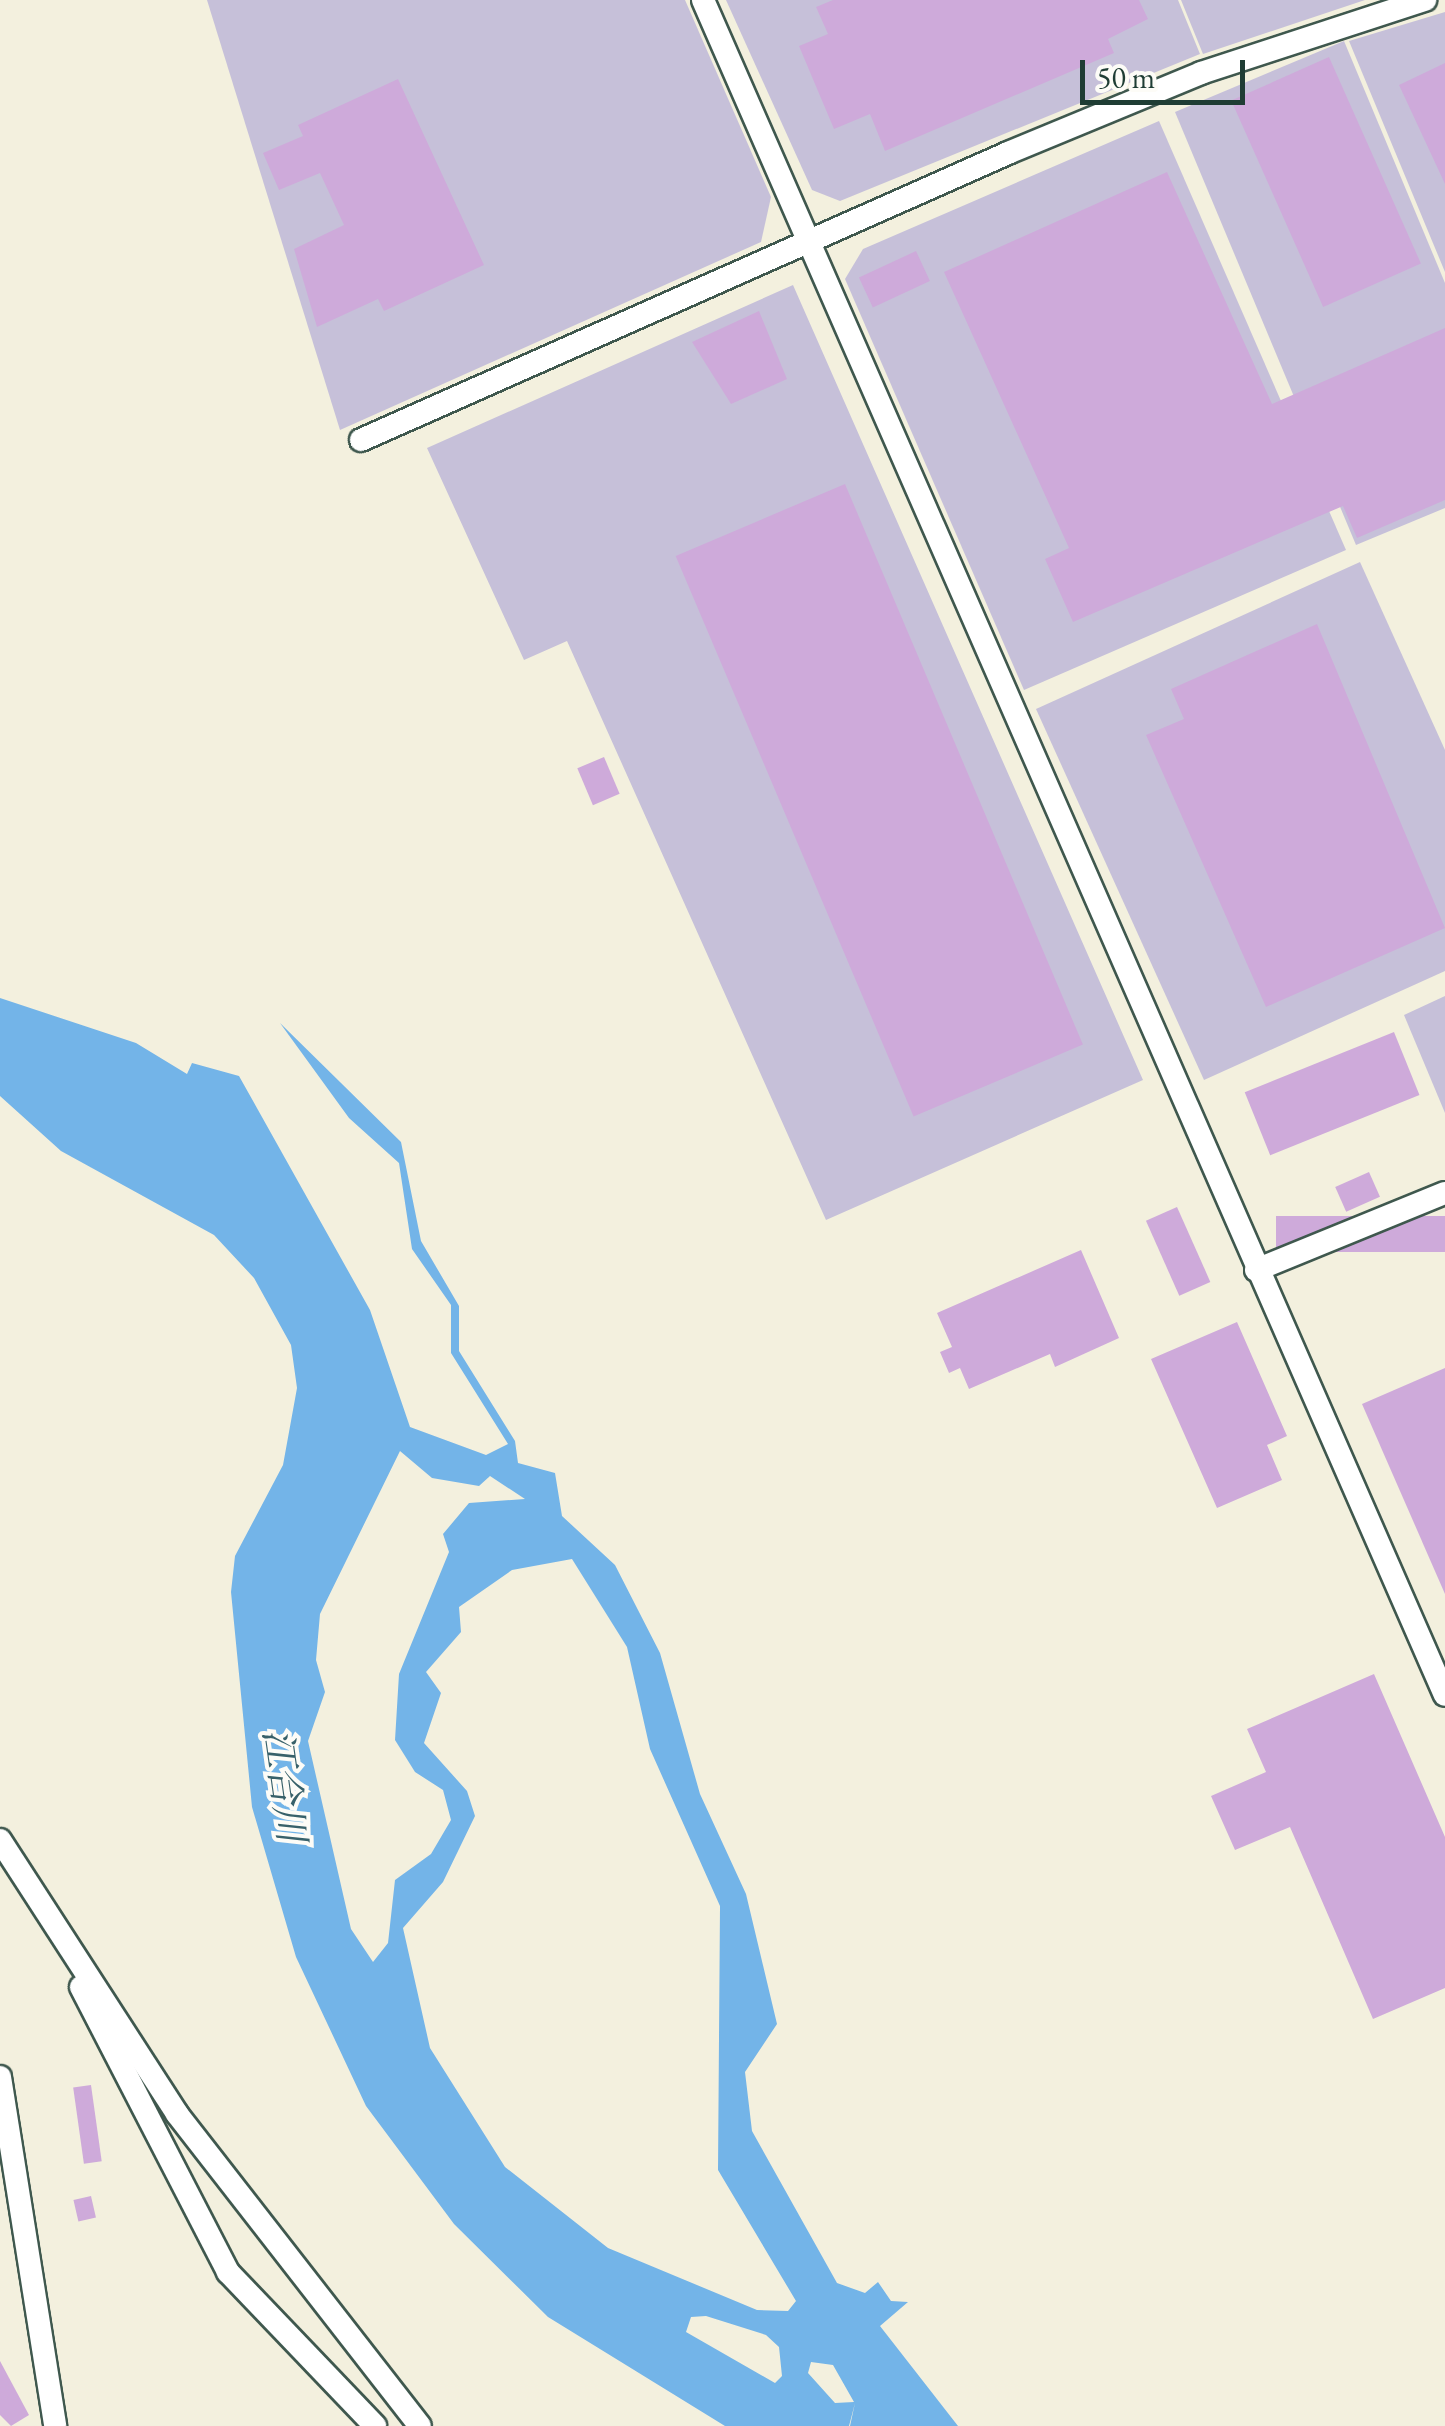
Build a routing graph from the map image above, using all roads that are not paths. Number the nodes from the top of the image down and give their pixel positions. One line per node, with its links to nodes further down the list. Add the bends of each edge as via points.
1 (703, 0): 3 (street)
2 (1425, 0): 3 (street, via 1201,73)
3 (808, 238): 4 (street); 6 (street)
4 (361, 440)
5 (1445, 1192): 6 (street)
6 (1256, 1270): 7 (street)
7 (1445, 1695)
8 (0, 1840): 9 (street)
9 (72, 1960): 14 (street, via 91,2016 228,2272); 15 (street, via 178,2114)
10 (0, 2078): 12 (street)
11 (0, 2199): 12 (street)
12 (18, 2217): 13 (street)
13 (55, 2426)
14 (375, 2426)
15 (420, 2426)

